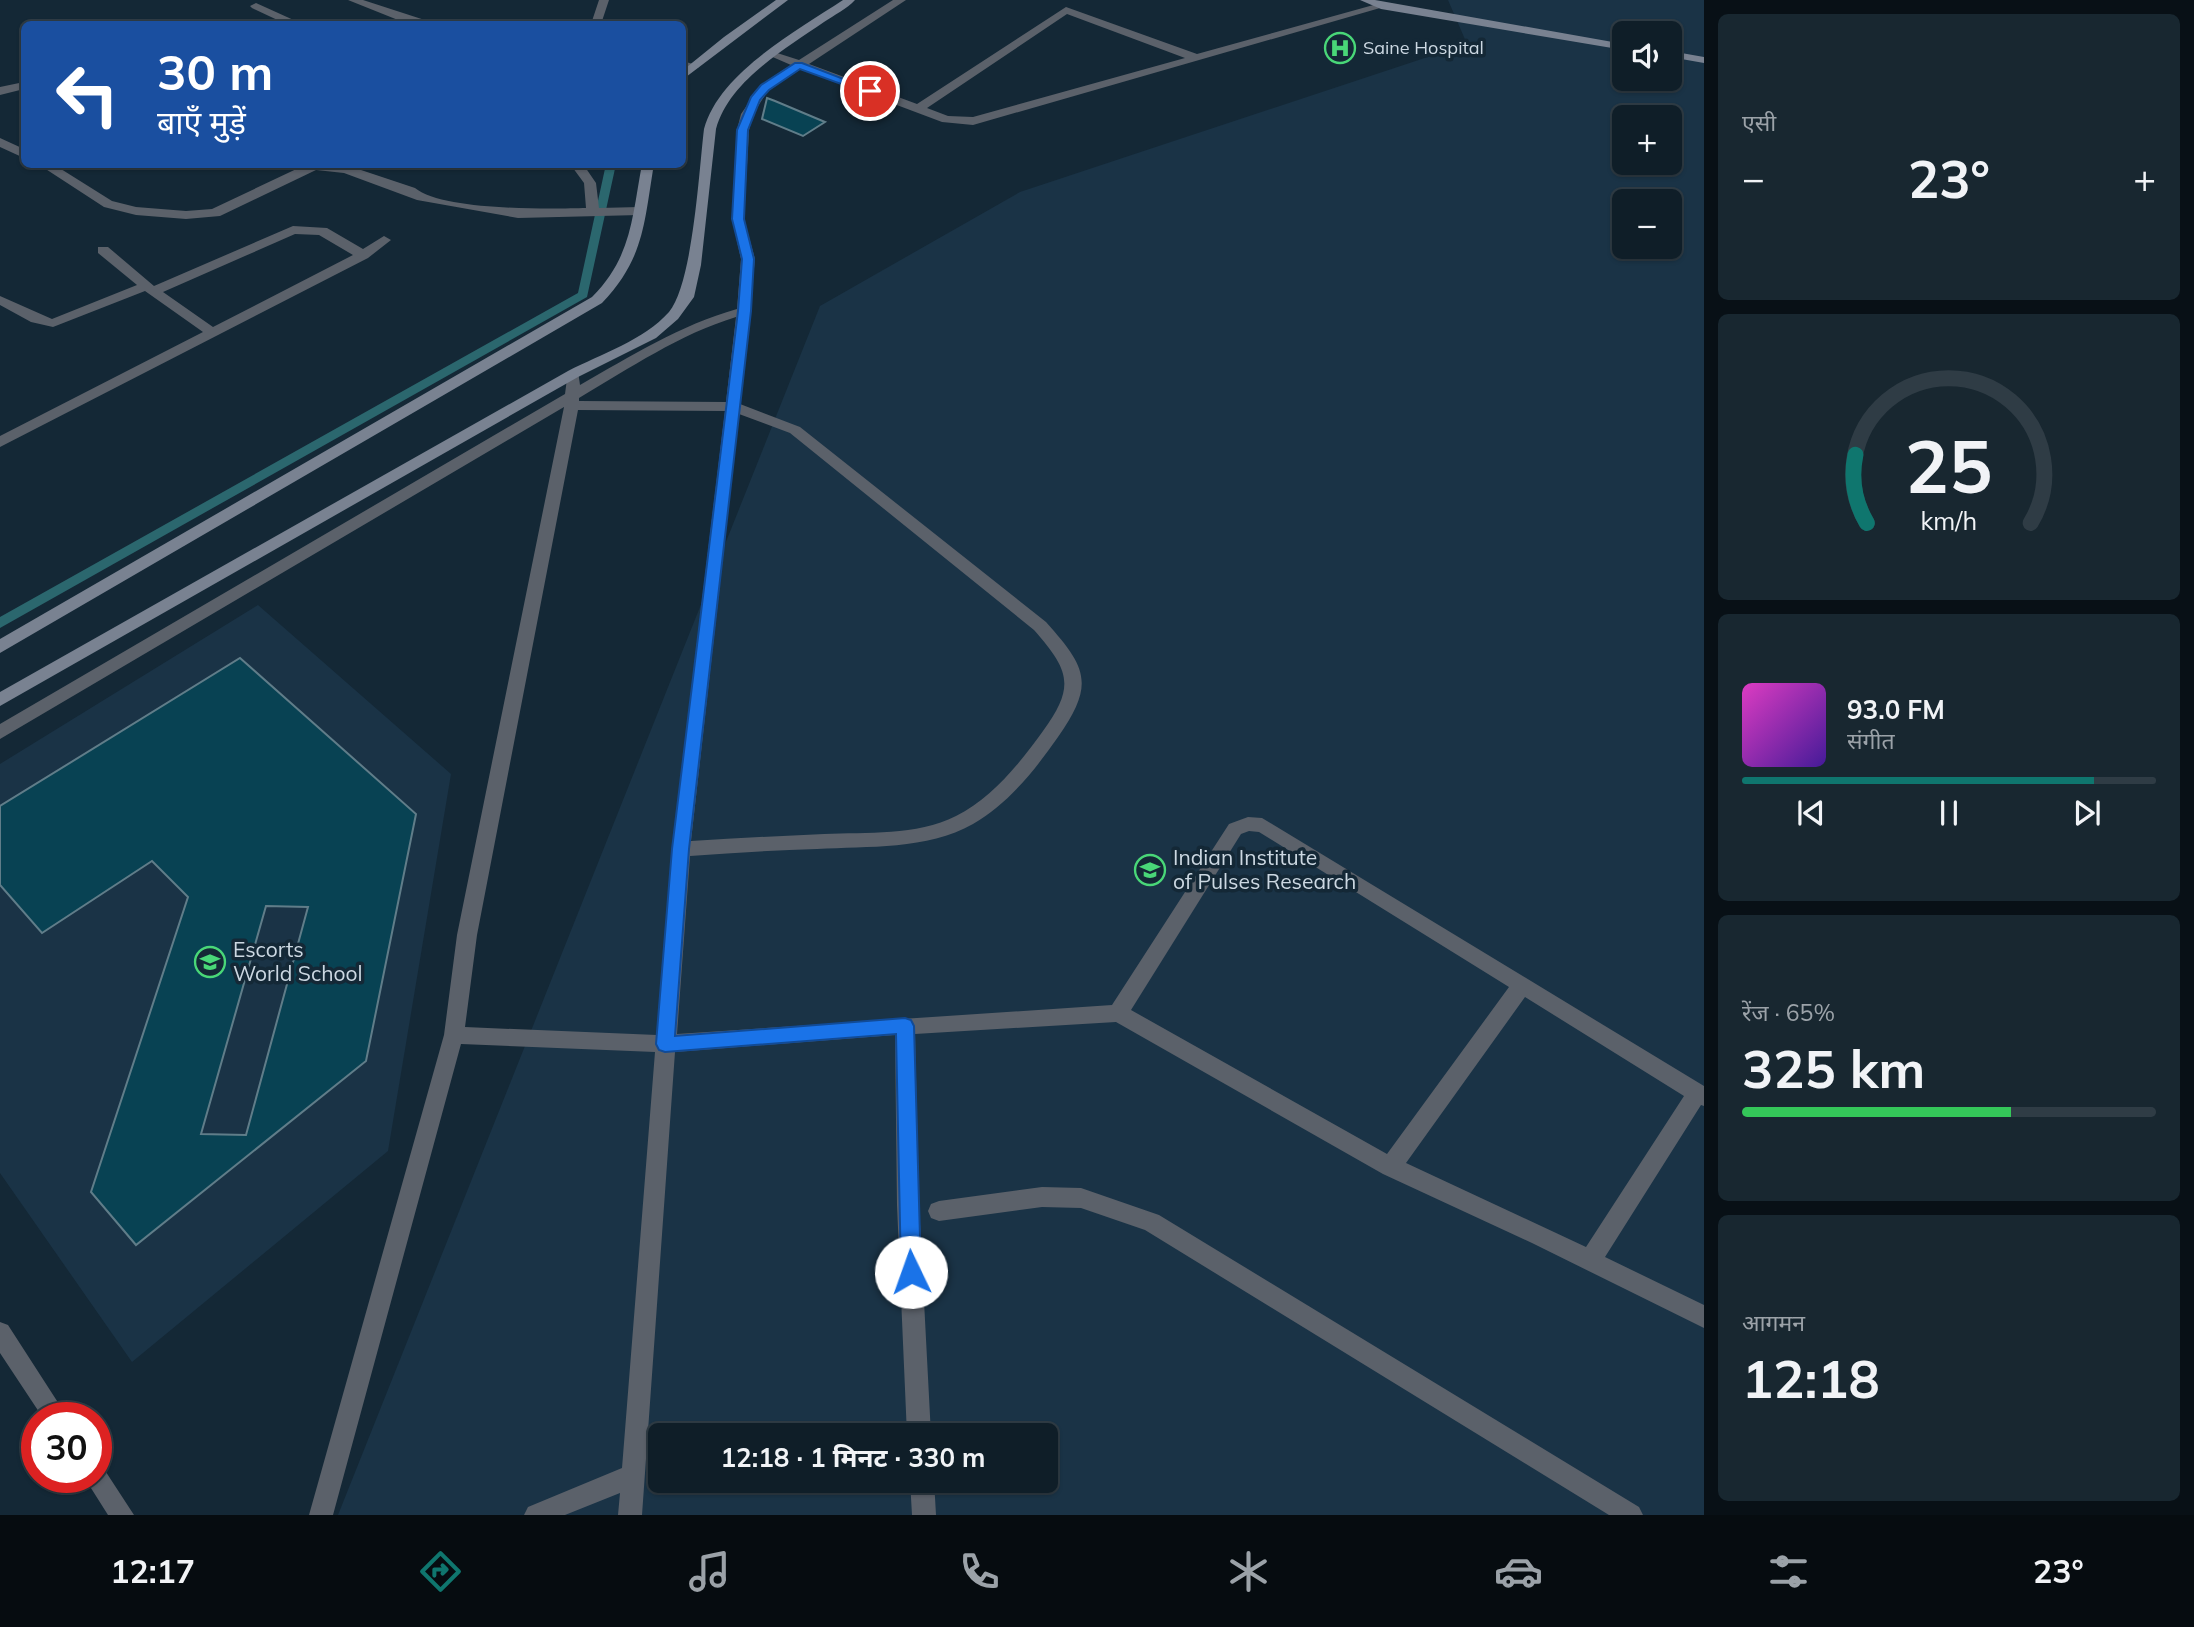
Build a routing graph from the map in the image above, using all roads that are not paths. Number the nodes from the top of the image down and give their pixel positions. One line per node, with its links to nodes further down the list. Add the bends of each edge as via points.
1 (353, 0): 12 (street)
2 (604, 0): 13 (street)
3 (783, 0): 19 (street)
4 (850, 0): 15 (street)
5 (901, 0): 20 (street)
6 (1365, 0): 9 (street)
7 (1410, 0): 10 (street)
8 (256, 6): 11 (street)
9 (1381, 6): 10 (street); 17 (street)
10 (1449, 16): 14 (street)
11 (288, 21)
12 (413, 21)
13 (597, 21)
14 (1612, 45)
15 (774, 55): 20 (street); 40 (street, via 716,109 687,297 651,335)
16 (1682, 56): 18 (street)
17 (1193, 57): 23 (street, via 973,121 946,119); 23 (street, via 1066,10)
18 (1704, 60)
19 (688, 65)
20 (799, 65): 23 (street); 38 (street, via 760,93 743,130 738,219 748,259)
21 (21, 87): 22 (street)
22 (0, 91)
23 (918, 109)
24 (0, 142): 25 (street)
25 (21, 152)
26 (50, 168): 27 (street, via 121,208 201,215 227,208)
27 (307, 168)
28 (338, 168): 32 (street, via 417,196 462,206 518,214)
29 (579, 168): 32 (street, via 590,183)
30 (647, 168): 31 (street)
31 (640, 211): 32 (street); 44 (street, via 626,267 597,300)
32 (593, 212)
33 (384, 240): 35 (street)
34 (103, 250): 36 (street)
35 (363, 255): 36 (street, via 322,231 293,230); 39 (street)
36 (149, 289): 37 (street, via 53,323); 39 (street)
37 (0, 300)
38 (744, 311): 41 (street, via 687,330); 42 (street)
39 (213, 333): 43 (street)
40 (573, 374): 41 (street); 45 (street)
41 (572, 400): 42 (street); 46 (street); 51 (street, via 467,934)
42 (735, 407): 47 (street); 47 (street, via 795,430 1003,594 1062,649 1076,682 1073,701 1015,782 964,821 910,837)
43 (0, 442)
44 (0, 647)
45 (0, 700)
46 (0, 732)
47 (681, 849): 52 (street)
48 (1522, 985): 49 (street, via 1273,830 1248,824 1235,829 1228,839); 53 (street); 54 (street)
49 (1118, 1013): 50 (street); 54 (street)
50 (905, 1026): 52 (street); 60 (street)
51 (454, 1035): 52 (street); 65 (street)
52 (665, 1044): 61 (street)
53 (1701, 1095): 56 (street)
54 (1390, 1167): 56 (street)
55 (939, 1210): 69 (street, via 1041,1197 1081,1198 1151,1222)
56 (1590, 1260): 57 (street)
57 (1704, 1317)
58 (0, 1333): 59 (street)
59 (46, 1402)
60 (918, 1423)
61 (634, 1475): 66 (street); 67 (street)
62 (107, 1493): 64 (street)
63 (922, 1493): 68 (street)
64 (122, 1515)
65 (321, 1515)
66 (536, 1515)
67 (630, 1515)
68 (923, 1515)
69 (1631, 1515)

